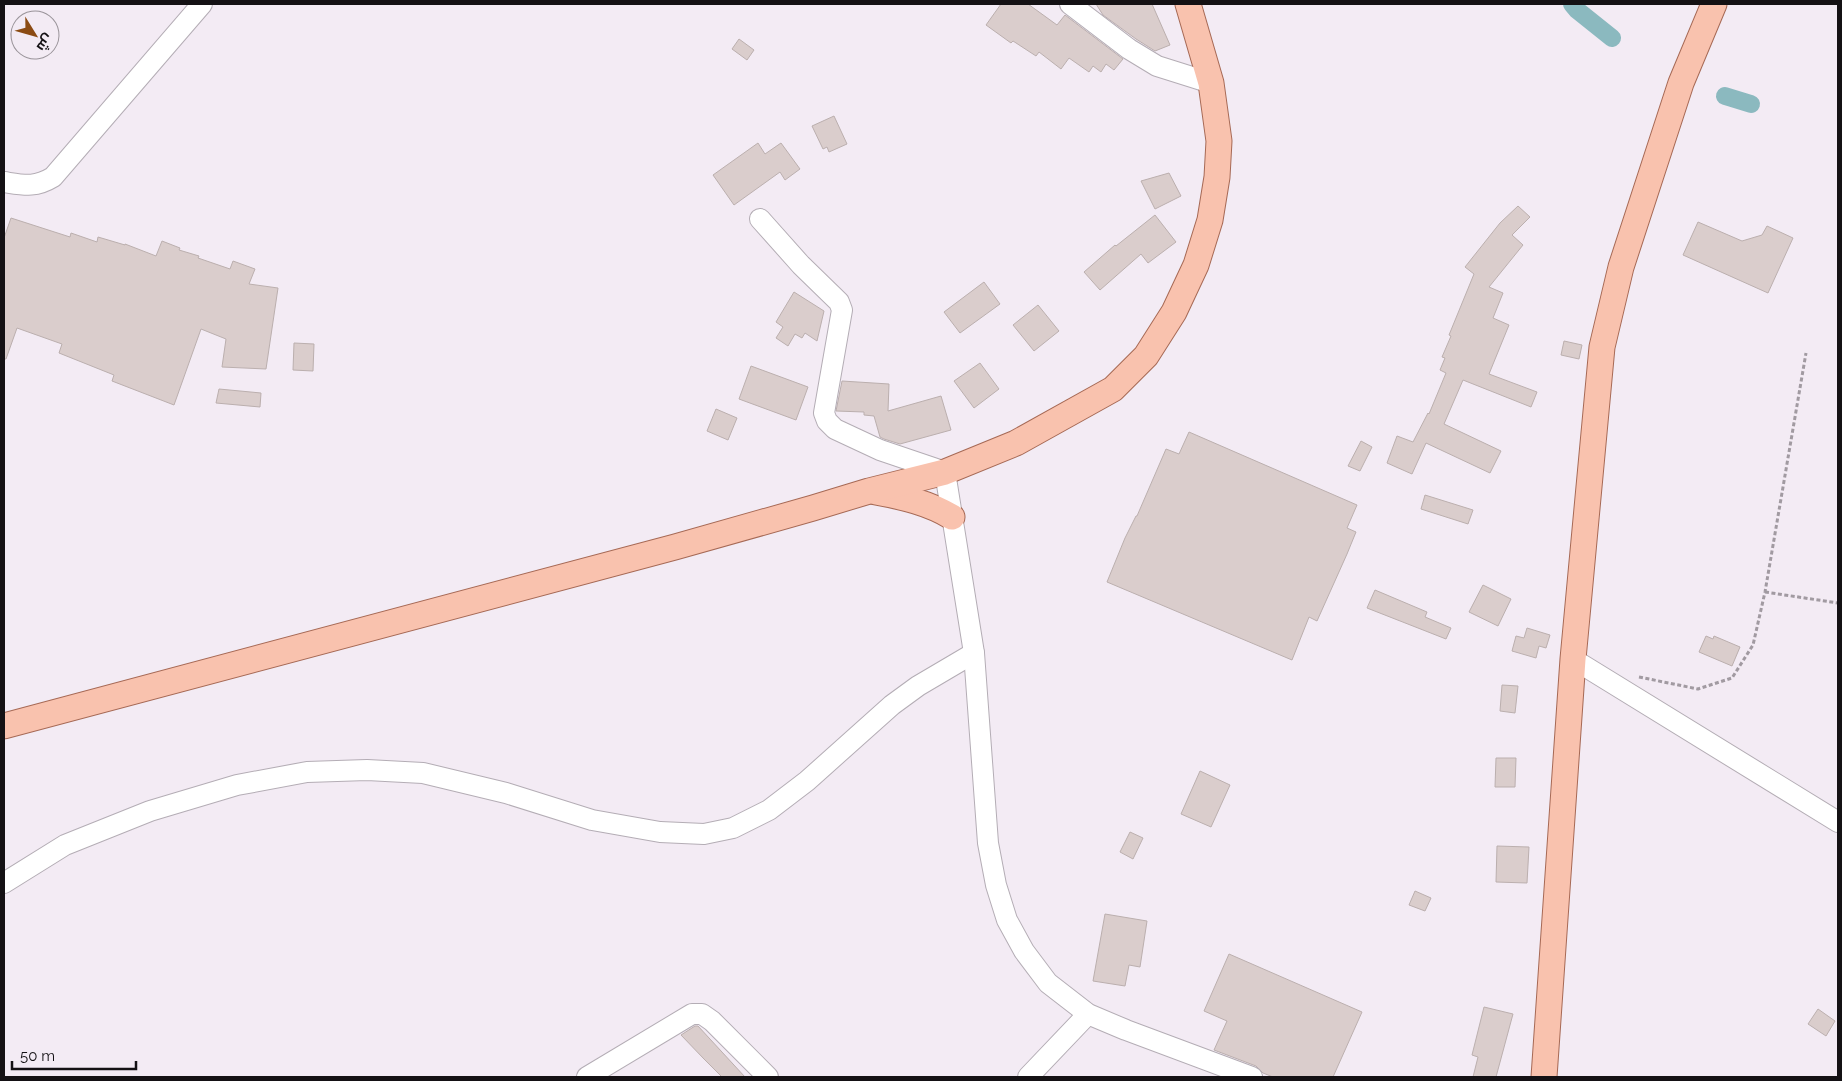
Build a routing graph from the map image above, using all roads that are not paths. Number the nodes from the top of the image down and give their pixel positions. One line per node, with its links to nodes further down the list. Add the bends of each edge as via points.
1 (202, 4): 6 (street, via 54,177 42,184)
2 (1070, 4): 5 (street, via 1157,66)
3 (1188, 4): 5 (main road)
4 (1714, 4): 12 (main road, via 1681,83 1624,258 1602,347)
5 (1211, 83): 8 (main road, via 1219,141 1210,220 1196,265 1174,312 1146,356 1113,389 1016,443)
6 (4, 182)
7 (760, 219): 8 (street, via 839,302 842,310 824,413 827,421 835,429 880,450)
8 (945, 472): 9 (main road); 10 (street)
9 (869, 491): 10 (main road, via 920,502); 13 (main road, via 675,547)
10 (952, 517): 11 (street)
11 (974, 653): 15 (street, via 892,705 807,781 769,810 733,828 704,834 660,832 592,820 506,793 423,774 367,770 307,772 236,785 150,812 64,845); 16 (street, via 988,843 1007,920 1024,952 1048,983)
12 (1573, 659): 14 (street); 21 (main road)
13 (4, 726)
14 (1838, 822)
15 (4, 883)
16 (1088, 1014): 19 (street); 20 (street)
17 (587, 1077): 18 (street, via 692,1014 702,1014)
18 (768, 1077)
19 (1028, 1077)
20 (1252, 1077)
21 (1544, 1077)

